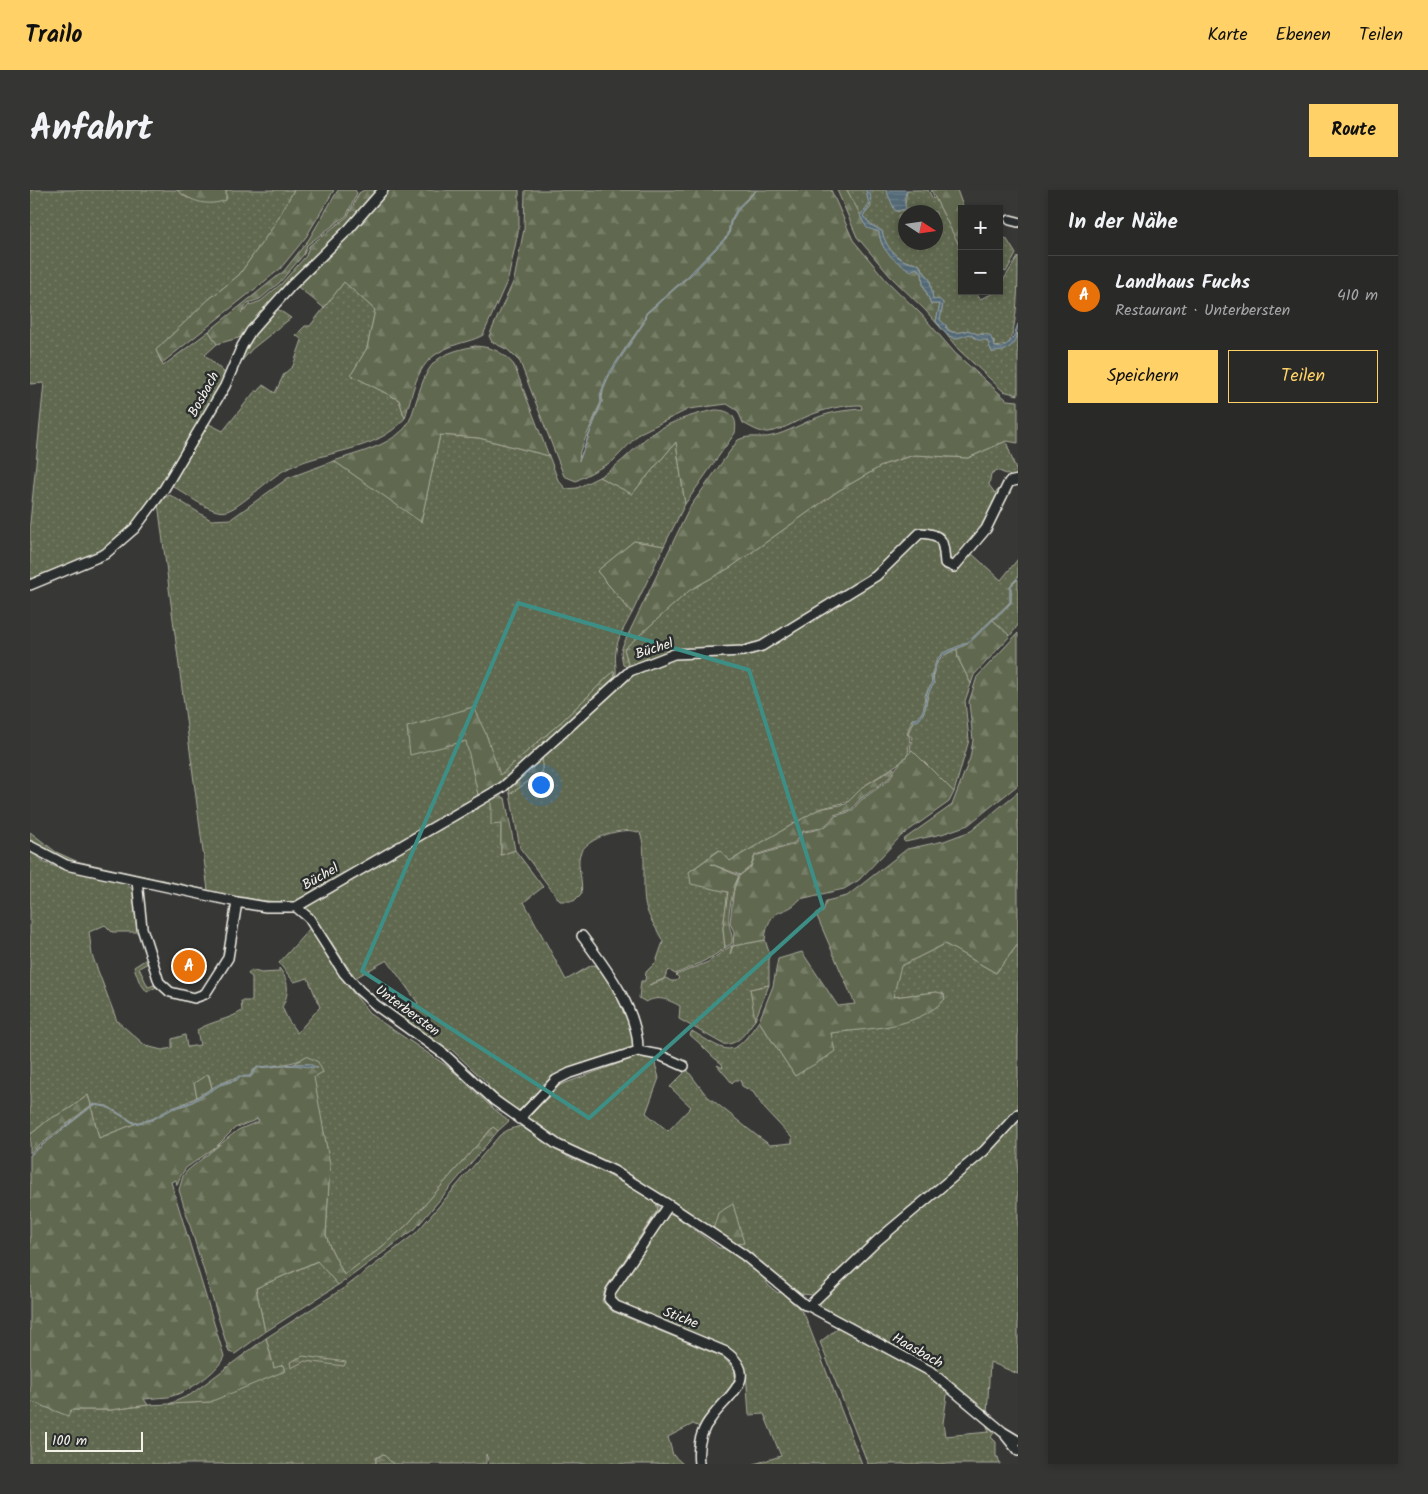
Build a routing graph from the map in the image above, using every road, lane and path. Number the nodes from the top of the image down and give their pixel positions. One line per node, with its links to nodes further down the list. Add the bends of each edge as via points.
1 (383, 190): 3 (street, Bosbach, via 251,331 225,386 164,489 135,528 105,554)
2 (1018, 480): 7 (street, Büchel, via 1009,482 986,529 954,567 945,563 940,538 934,533 920,533 876,576 762,646 744,651 674,654 630,671 503,787)
3 (30, 585)
4 (30, 846): 5 (street, via 66,866)
5 (137, 881): 6 (street); 6 (street, via 142,928 159,982 170,992 194,998 205,994 228,958)
6 (237, 902): 7 (street, via 266,907)
7 (296, 907): 12 (street, Unterbersten, via 309,918 344,973 359,990 444,1054)
8 (582, 936): 9 (street, via 623,997)
9 (638, 1051): 10 (street); 12 (street, via 556,1080)
10 (684, 1066)
11 (1018, 1114): 14 (street, via 984,1151 878,1240)
12 (519, 1119): 13 (street, Unterbersten, via 558,1145 614,1171)
13 (669, 1205): 14 (street, Haasbach, via 744,1255); 18 (street, Stiche, via 611,1290 609,1299 616,1306 726,1352 741,1368 736,1390 711,1417 700,1438)
14 (809, 1306): 15 (street, Haasbach, via 930,1371)
15 (1003, 1432): 16 (street, Haasbach); 17 (street, Haasbach)
16 (1018, 1441)
17 (1018, 1451)
18 (699, 1464)

